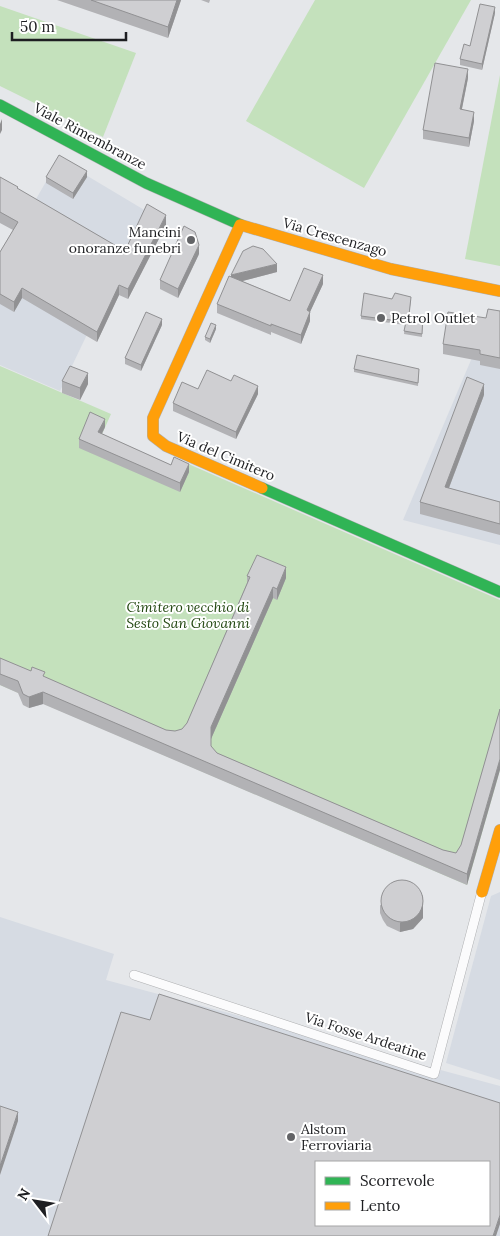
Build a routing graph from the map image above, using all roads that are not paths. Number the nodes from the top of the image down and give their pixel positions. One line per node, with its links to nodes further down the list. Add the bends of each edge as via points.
1 (0, 105): 2 (street, Viale Rimembranze)
2 (167, 193): 3 (street, Via Crescenzago)
3 (240, 225): 4 (street, Via Crescenzago, via 391,269); 5 (street, Via del Cimitero, via 153,418 153,436 166,446)
4 (500, 291)
5 (500, 592)
6 (500, 830): 7 (street, Via Fosse Ardeatine)
7 (482, 892): 8 (lane, Via Fosse Ardeatine, via 434,1074)
8 (134, 975)

